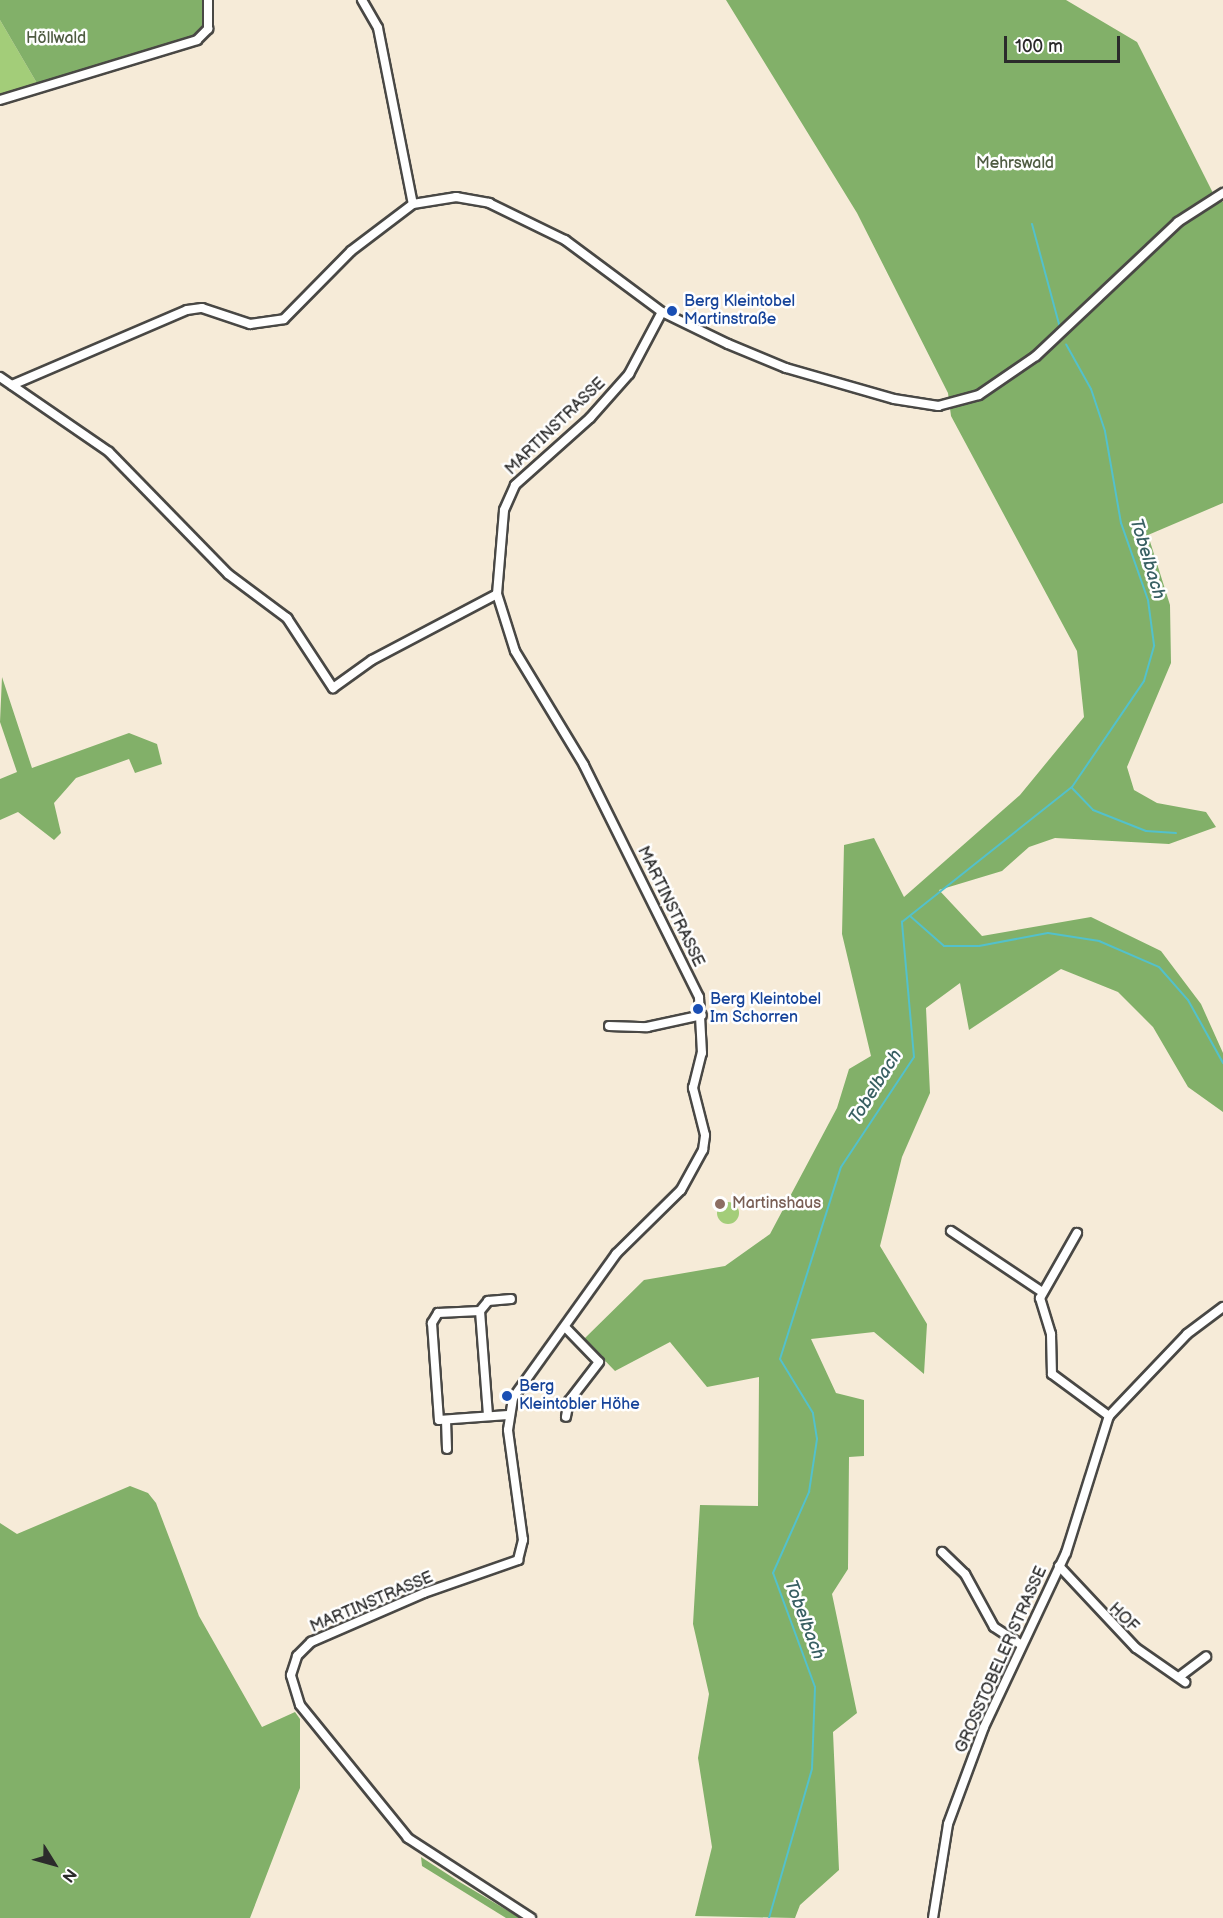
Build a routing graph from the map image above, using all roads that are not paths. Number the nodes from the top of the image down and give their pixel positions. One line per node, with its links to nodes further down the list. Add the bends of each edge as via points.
1 (208, 0): 3 (street, via 208,29 197,40)
2 (362, 0): 5 (street, via 378,28)
3 (0, 100)
4 (1223, 193): 6 (street, via 1178,222 1036,356 979,395 947,404 894,399 786,368)
5 (413, 204): 6 (street, via 456,197 508,211 565,240); 8 (street, via 351,251 284,319 250,324 202,308 187,310)
6 (662, 312): 9 (street, MARTINSTRASSE, via 629,374 590,418 515,485 504,510)
7 (0, 377): 8 (street)
8 (12, 385): 9 (street, via 109,452 228,574 288,618 333,688 383,654)
9 (497, 594): 10 (street, MARTINSTRASSE, via 515,651 610,814 699,997)
10 (702, 1015): 11 (street, via 647,1028); 18 (street, MARTINSTRASSE, via 702,1058 693,1088 703,1150 681,1190 616,1254)
11 (609, 1026)
12 (951, 1231): 14 (street)
13 (1077, 1233): 14 (street)
14 (1042, 1292): 21 (street, via 1052,1374)
15 (510, 1299): 17 (street, via 488,1301)
16 (1223, 1308): 21 (street, via 1187,1334)
17 (480, 1311): 19 (street); 23 (street, via 438,1313 432,1323 439,1420)
18 (566, 1328): 20 (street, MARTINSTRASSE, via 520,1386); 22 (street, via 599,1362 569,1401)
19 (488, 1415): 20 (street); 23 (street)
20 (508, 1415): 29 (street, MARTINSTRASSE, via 524,1540 518,1560 424,1593 311,1642 292,1666 300,1705 417,1847)
21 (1109, 1416): 26 (street, GROSSTOBELER STRASSE)
22 (566, 1417)
23 (446, 1420): 24 (street)
24 (447, 1449)
25 (942, 1552): 27 (street, via 965,1574 994,1627)
26 (1059, 1566): 27 (street, GROSSTOBELER STRASSE); 28 (street, HOF, via 1136,1648 1182,1679)
27 (1020, 1644): 30 (street, GROSSTOBELER STRASSE, via 948,1824)
28 (1206, 1657)
29 (531, 1918)
30 (933, 1918)

